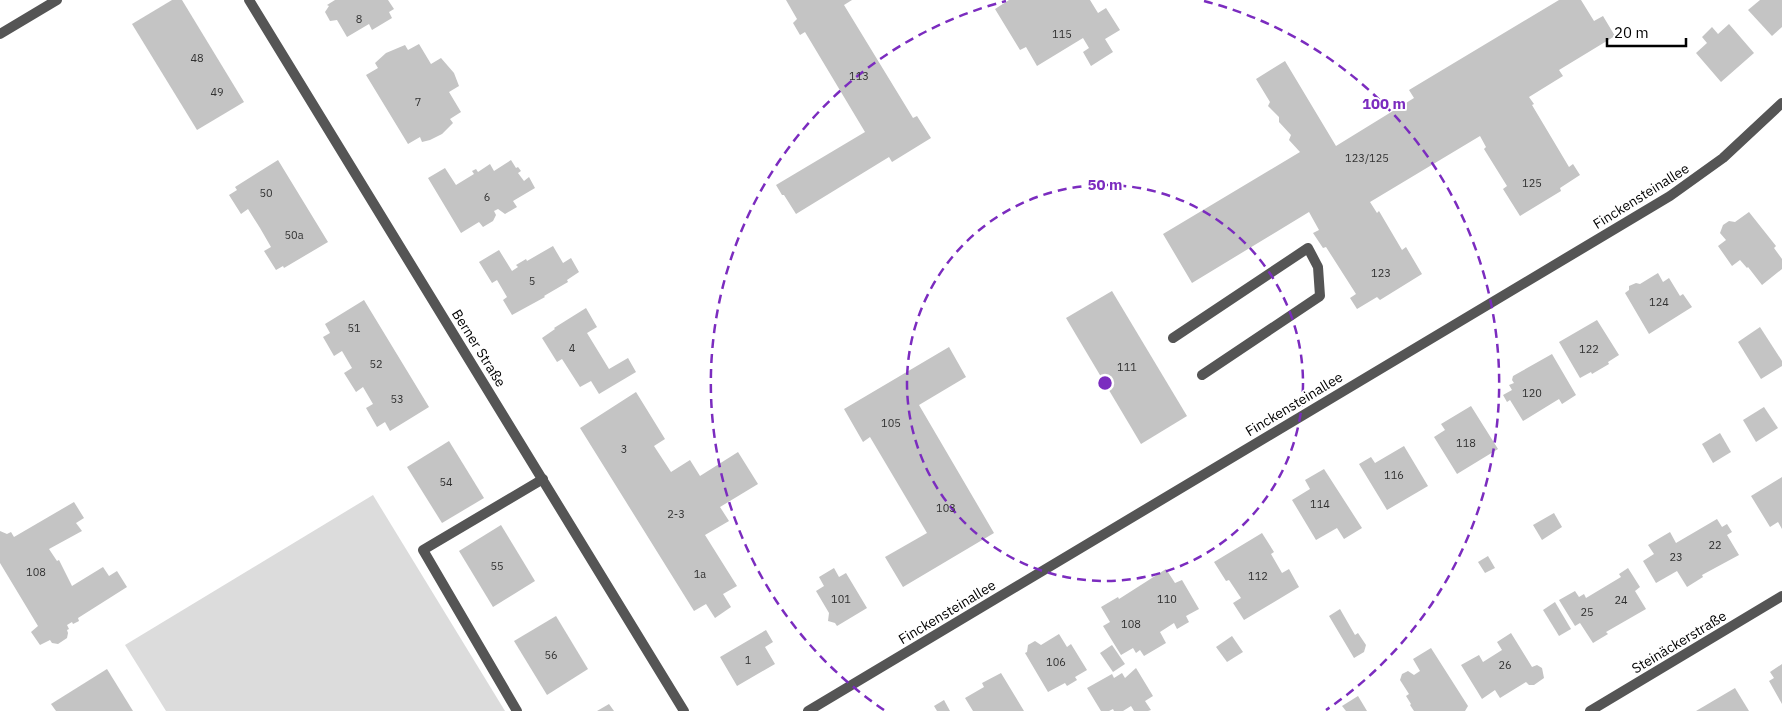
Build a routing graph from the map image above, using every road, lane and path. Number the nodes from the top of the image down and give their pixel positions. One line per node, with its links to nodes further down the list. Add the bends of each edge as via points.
1 (57, 0): 3 (street)
2 (249, 0): 7 (street, Berner Straße)
3 (0, 34)
4 (1782, 103): 11 (street, Finckensteinallee, via 1723,158 1670,196)
5 (1173, 338): 6 (street, via 1308,248 1318,267 1320,296)
6 (1202, 375)
7 (542, 479): 9 (street, via 423,550); 10 (street, Berner Straße)
8 (1782, 596): 12 (street, Steinäckerstraße)
9 (517, 711)
10 (684, 711)
11 (808, 711)
12 (1590, 711)

